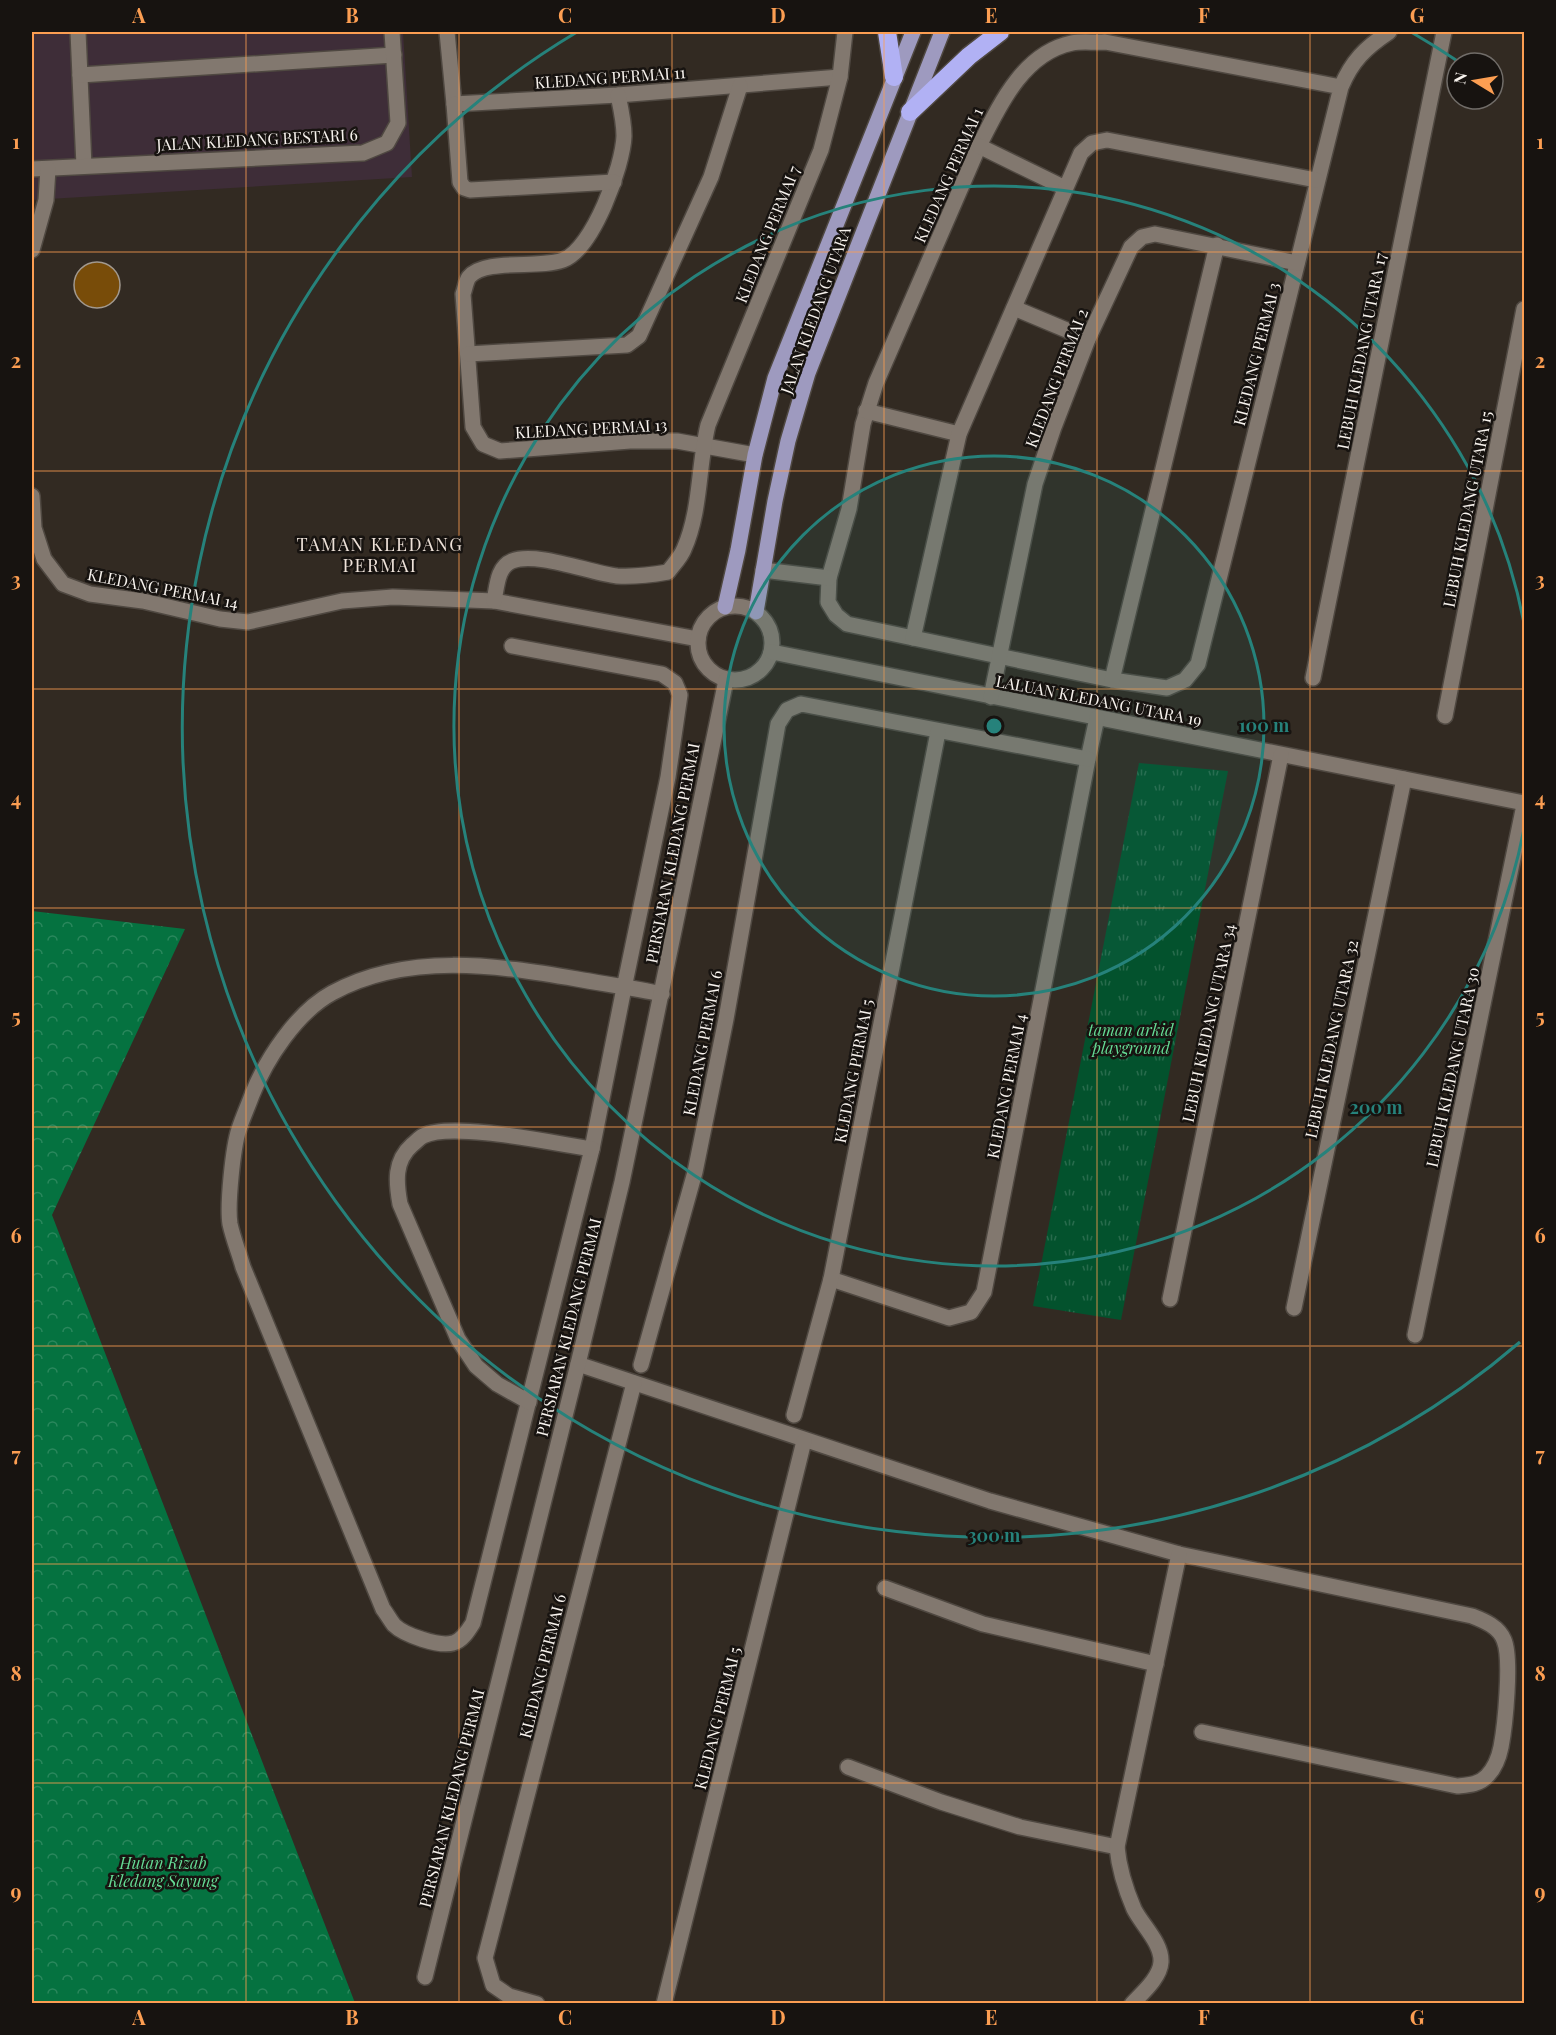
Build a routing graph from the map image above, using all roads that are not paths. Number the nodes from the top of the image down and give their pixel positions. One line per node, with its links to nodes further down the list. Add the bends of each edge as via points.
1 (78, 32): 12 (street)
2 (392, 32): 11 (street, JALAN KLEDANG BESTARI 6)
3 (447, 32): 18 (street)
4 (844, 32): 13 (street, KLEDANG PERMAI 7)
5 (886, 32): 14 (highway)
6 (913, 32): 14 (main road, JALAN KLEDANG UTARA)
7 (942, 32): 19 (main road, JALAN KLEDANG UTARA)
8 (1000, 32): 19 (highway)
9 (1389, 32): 16 (street, KLEDANG PERMAI 3, via 1370,44 1349,66)
10 (1444, 32): 49 (street, LEBUH KLEDANG UTARA 17)
11 (394, 55): 12 (street); 21 (street, JALAN KLEDANG BESTARI 6, via 398,123 387,143 363,153)
12 (80, 75): 21 (street)
13 (840, 77): 15 (street, KLEDANG PERMAI 11); 36 (street, KLEDANG PERMAI 7, via 821,150 722,389)
14 (894, 77): 37 (main road, JALAN KLEDANG UTARA, via 774,378)
15 (740, 86): 17 (street, KLEDANG PERMAI 11); 33 (street, via 711,177 639,336 627,345)
16 (1341, 87): 20 (street, KLEDANG PERMAI 1, via 1105,42 1072,43 1046,54 1019,76); 24 (street, KLEDANG PERMAI 3)
17 (618, 95): 18 (street, KLEDANG PERMAI 11); 25 (street, via 624,139)
18 (454, 104): 25 (street, via 460,182 464,188)
19 (910, 112): 39 (main road, JALAN KLEDANG UTARA, via 808,373 788,441)
20 (978, 146): 26 (street); 34 (street, KLEDANG PERMAI 1)
21 (84, 166): 22 (street, JALAN KLEDANG BESTARI 6)
22 (48, 169): 23 (street, JALAN KLEDANG BESTARI 6); 28 (street, via 46,200)
23 (32, 170)
24 (1316, 180): 26 (street, via 1107,140 1092,143 1081,153); 29 (street, KLEDANG PERMAI 3)
25 (614, 182): 33 (street, via 604,209 581,246 564,260 485,267 469,276 463,294)
26 (1065, 188): 30 (street)
27 (1216, 246): 29 (street, KLEDANG PERMAI 2); 32 (street, KLEDANG PERMAI 2, via 1155,234 1142,237 1131,247); 51 (street)
28 (32, 250)
29 (1297, 262): 51 (street, KLEDANG PERMAI 3, via 1198,664 1185,680 1167,688)
30 (1014, 308): 32 (street); 35 (street)
31 (1524, 309): 53 (street, LEBUH KLEDANG UTARA 15)
32 (1088, 339): 48 (street, KLEDANG PERMAI 2, via 1035,484)
33 (468, 354): 36 (street, KLEDANG PERMAI 13, via 473,427 483,444 500,451 630,441)
34 (866, 411): 35 (street); 40 (street, KLEDANG PERMAI 1, via 849,509)
35 (959, 434): 44 (street)
36 (704, 445): 37 (street, KLEDANG PERMAI 13); 41 (street, via 694,520 684,551 668,572 616,576 529,558 511,561 500,573)
37 (755, 455): 42 (main road, JALAN KLEDANG UTARA)
38 (32, 496): 41 (street, KLEDANG PERMAI 14, via 34,528 44,559 63,584 90,594 248,622 352,600 393,597)
39 (763, 570): 40 (street); 43 (main road, JALAN KLEDANG UTARA)
40 (829, 578): 44 (street, via 828,602 841,620)
41 (494, 601): 45 (street, KLEDANG PERMAI 14)
42 (725, 607): 43 (street, via 736,605); 45 (street, via 706,619)
43 (756, 612): 47 (street, via 770,629)
44 (913, 638): 48 (street)
45 (698, 639): 50 (street, via 701,660 716,676)
46 (512, 646): 60 (street, via 662,674 675,683 680,695 668,777)
47 (772, 652): 50 (street, via 754,676); 52 (street, LALUAN KLEDANG UTARA 19)
48 (999, 655): 51 (street); 52 (street, KLEDANG PERMAI 2)
49 (1313, 678)
50 (726, 680): 61 (street, PERSIARAN KLEDANG PERMAI)
51 (1112, 680)
52 (991, 697): 54 (street, LALUAN KLEDANG UTARA 19)
53 (1445, 716)
54 (1098, 718): 56 (street, LALUAN KLEDANG UTARA 19); 57 (street, KLEDANG PERMAI 4)
55 (938, 732): 57 (street); 63 (street, KLEDANG PERMAI 5); 68 (street, KLEDANG PERMAI 6, via 801,704 787,710 777,724 726,1019 694,1172)
56 (1281, 755): 58 (street, LALUAN KLEDANG UTARA 19); 64 (street, LEBUH KLEDANG UTARA 34)
57 (1088, 759): 63 (street, KLEDANG PERMAI 4, via 984,1292 971,1312 949,1318)
58 (1404, 779): 59 (street, LALUAN KLEDANG UTARA 19); 65 (street, LEBUH KLEDANG UTARA 32)
59 (1524, 804): 66 (street, LEBUH KLEDANG UTARA 30)
60 (624, 988): 61 (street); 62 (street); 70 (street, via 472,964 375,974 330,993 286,1032 257,1082 238,1131 230,1188 230,1223 243,1267 383,1609 396,1626 412,1637 453,1643 473,1623)
61 (662, 994): 67 (street, PERSIARAN KLEDANG PERMAI)
62 (592, 1149): 70 (street); 70 (street, via 449,1130 423,1135 398,1164 400,1204 458,1339 476,1366 497,1384)
63 (831, 1279): 71 (street, KLEDANG PERMAI 5)
64 (1170, 1299)
65 (1294, 1308)
66 (1415, 1335)
67 (578, 1364): 69 (street); 79 (street, PERSIARAN KLEDANG PERMAI)
68 (641, 1365)
69 (634, 1383): 72 (street); 80 (street, KLEDANG PERMAI 6, via 485,1958 493,1984 509,1996)
70 (529, 1402)
71 (794, 1415)
72 (804, 1441): 73 (street, via 990,1501); 81 (street, KLEDANG PERMAI 5)
73 (1179, 1554): 75 (street); 76 (street, via 1472,1616 1497,1630 1509,1660 1501,1748 1496,1764 1473,1785 1456,1786)
74 (885, 1588): 75 (street, via 983,1624)
75 (1156, 1664): 78 (street)
76 (1202, 1732)
77 (848, 1767): 78 (street, via 1020,1827)
78 (1117, 1847): 82 (street, via 1124,1884 1161,1963 1156,1976)
79 (425, 1977)
80 (537, 2004)
81 (664, 2004)
82 (1132, 2004)

